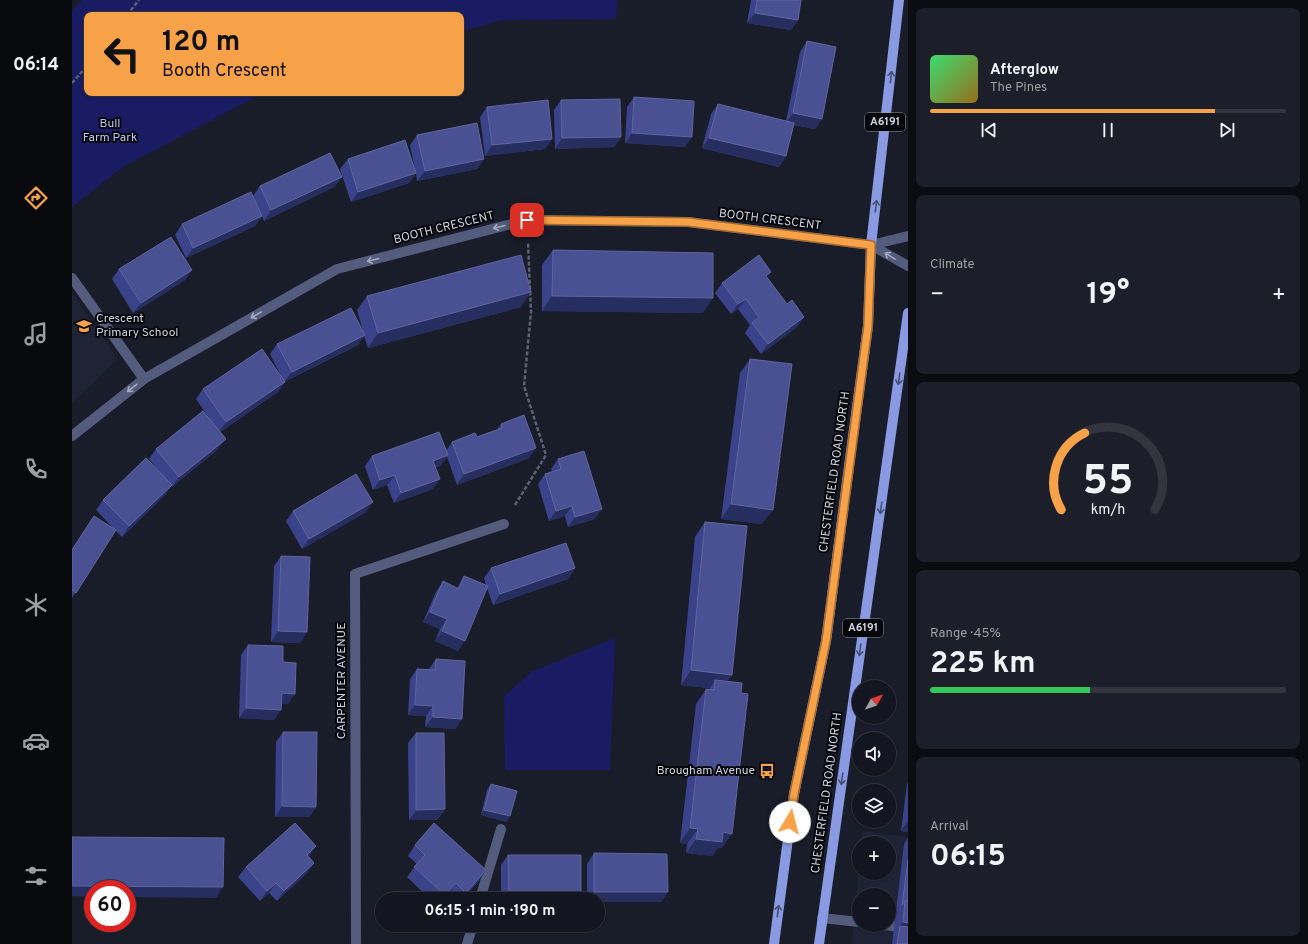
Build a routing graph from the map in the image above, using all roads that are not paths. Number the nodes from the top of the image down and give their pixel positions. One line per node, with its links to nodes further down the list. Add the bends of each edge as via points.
1 (899, 0): 3 (main road, CHESTERFIELD ROAD NORTH / A6191, one-way to 1)
2 (908, 236): 3 (street)
3 (871, 245): 4 (street, one-way to 3); 7 (street, BOOTH CRESCENT, one-way to 7, via 688,222 527,220 337,269); 17 (main road, CHESTERFIELD ROAD NORTH / A6191, one-way to 3, via 794,794 826,641 868,326)
4 (908, 266)
5 (72, 278): 7 (street)
6 (908, 312): 12 (main road, CHESTERFIELD ROAD NORTH / A6191, one-way to 12)
7 (144, 379): 8 (street, BOOTH CRESCENT, one-way to 8)
8 (72, 436)
9 (504, 524): 15 (street, CARPENTER AVENUE, via 355,574)
10 (501, 829): 11 (street)
11 (482, 892)
12 (822, 918): 13 (street); 18 (main road, CHESTERFIELD ROAD NORTH / A6191)
13 (852, 921)
14 (471, 932): 16 (street)
15 (356, 944)
16 (467, 944)
17 (774, 944)
18 (819, 944)

